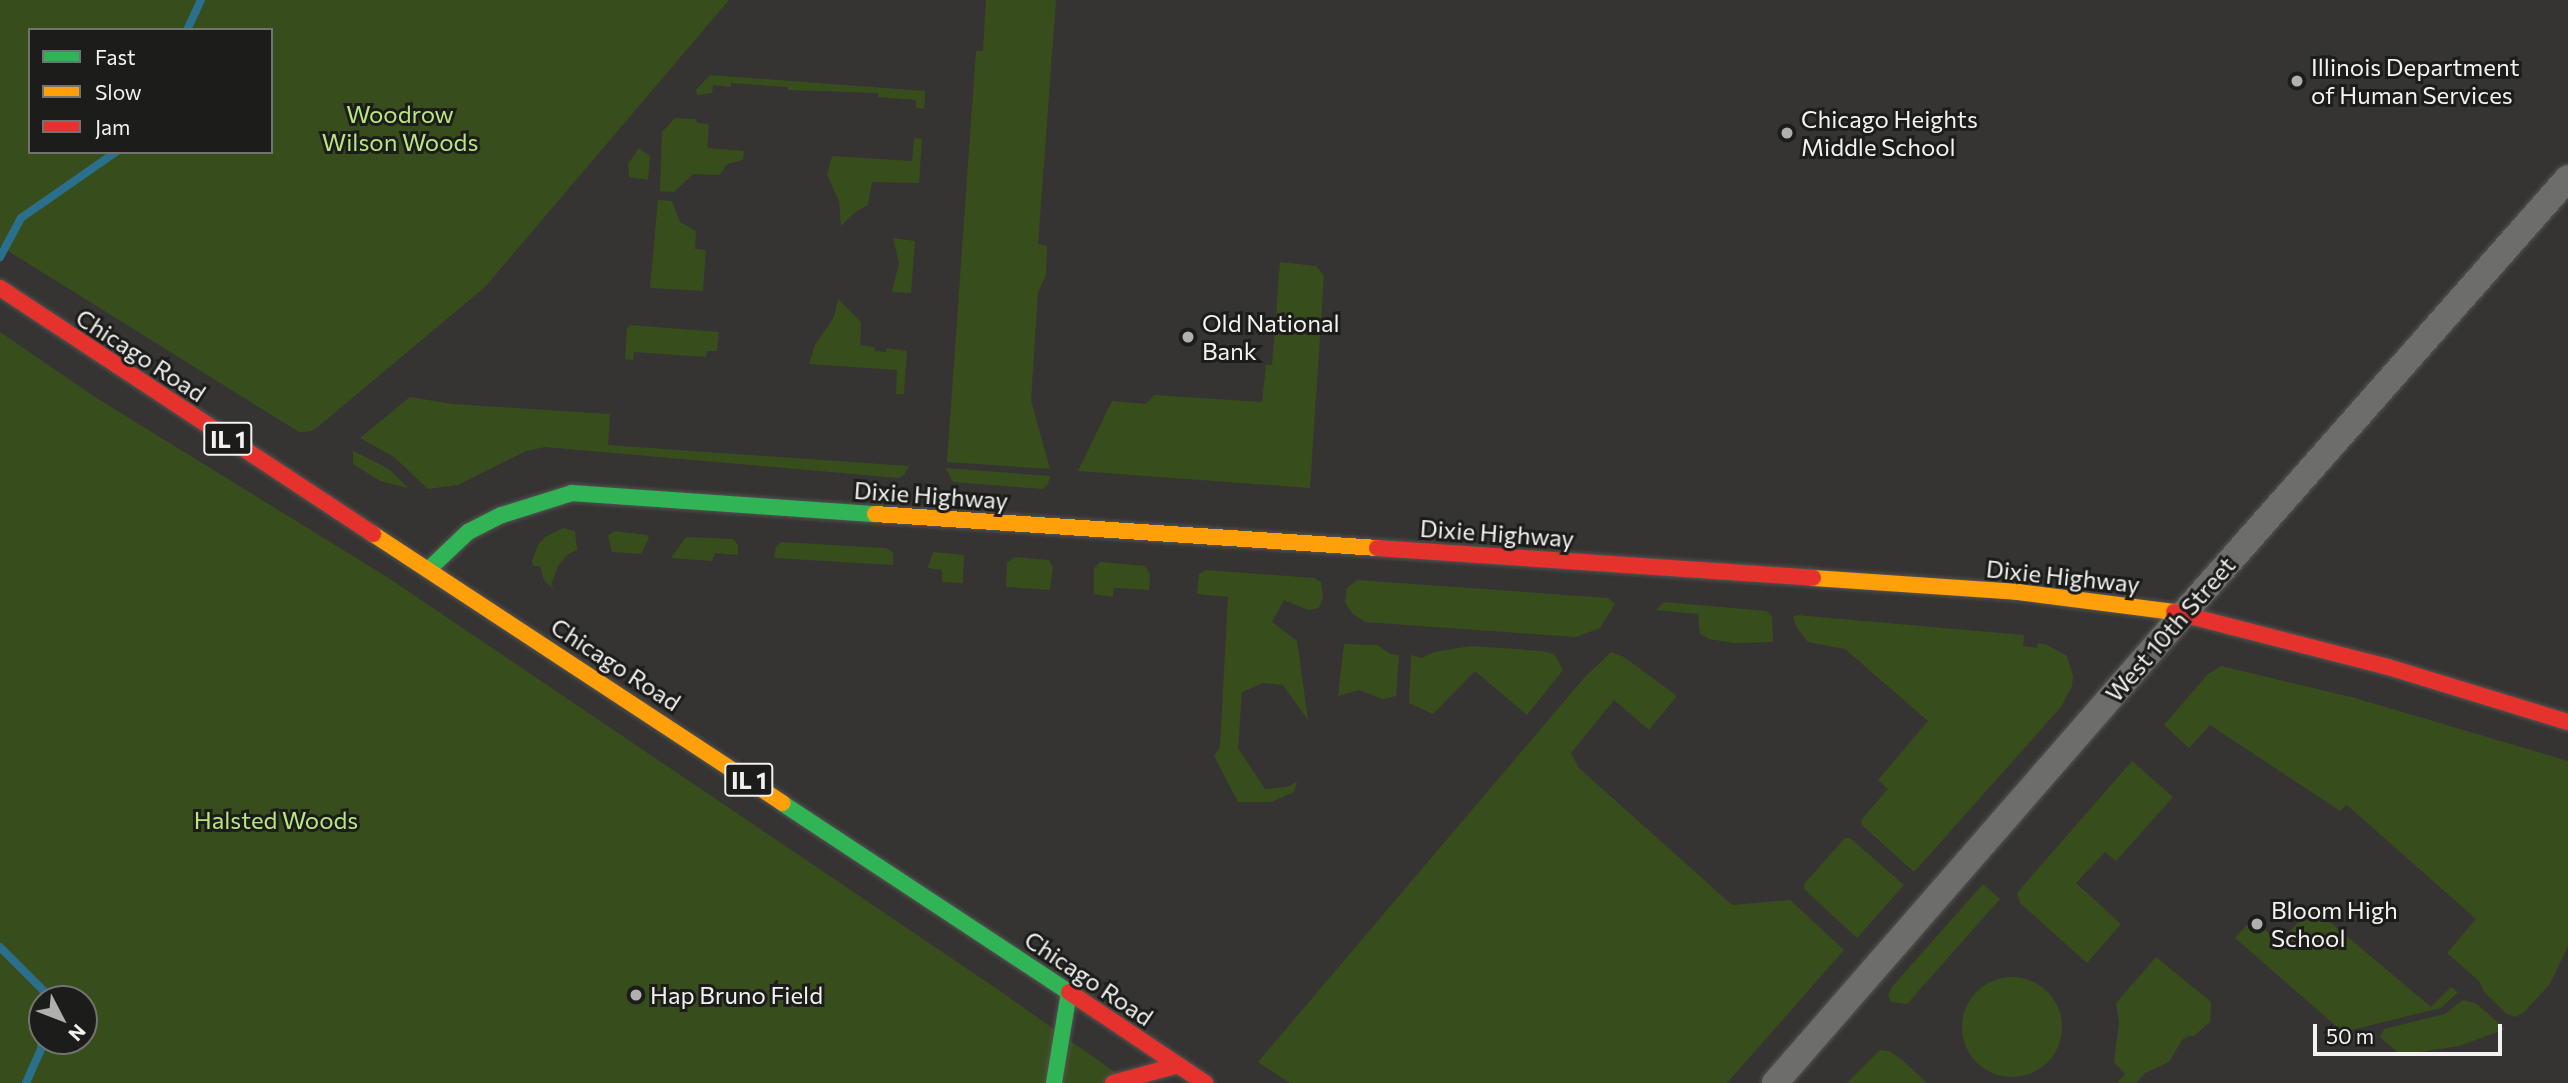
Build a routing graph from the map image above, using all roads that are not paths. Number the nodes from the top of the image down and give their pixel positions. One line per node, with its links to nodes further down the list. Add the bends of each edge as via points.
1 (2568, 178): 4 (street, West 10th Street)
2 (0, 288): 3 (main road, Chicago Road / IL 1)
3 (429, 569): 4 (main road, Dixie Highway, via 468,533 502,514 572,493 2018,592); 6 (main road, Chicago Road / IL 1)
4 (2183, 612): 5 (main road, Dixie Highway); 11 (street, West 10th Street)
5 (2568, 722)
6 (1069, 992): 7 (main road, Chicago Road); 8 (main road)
7 (1178, 1065): 9 (main road); 10 (main road, Chicago Road)
8 (1055, 1083)
9 (1113, 1083)
10 (1205, 1083)
11 (1775, 1083)

